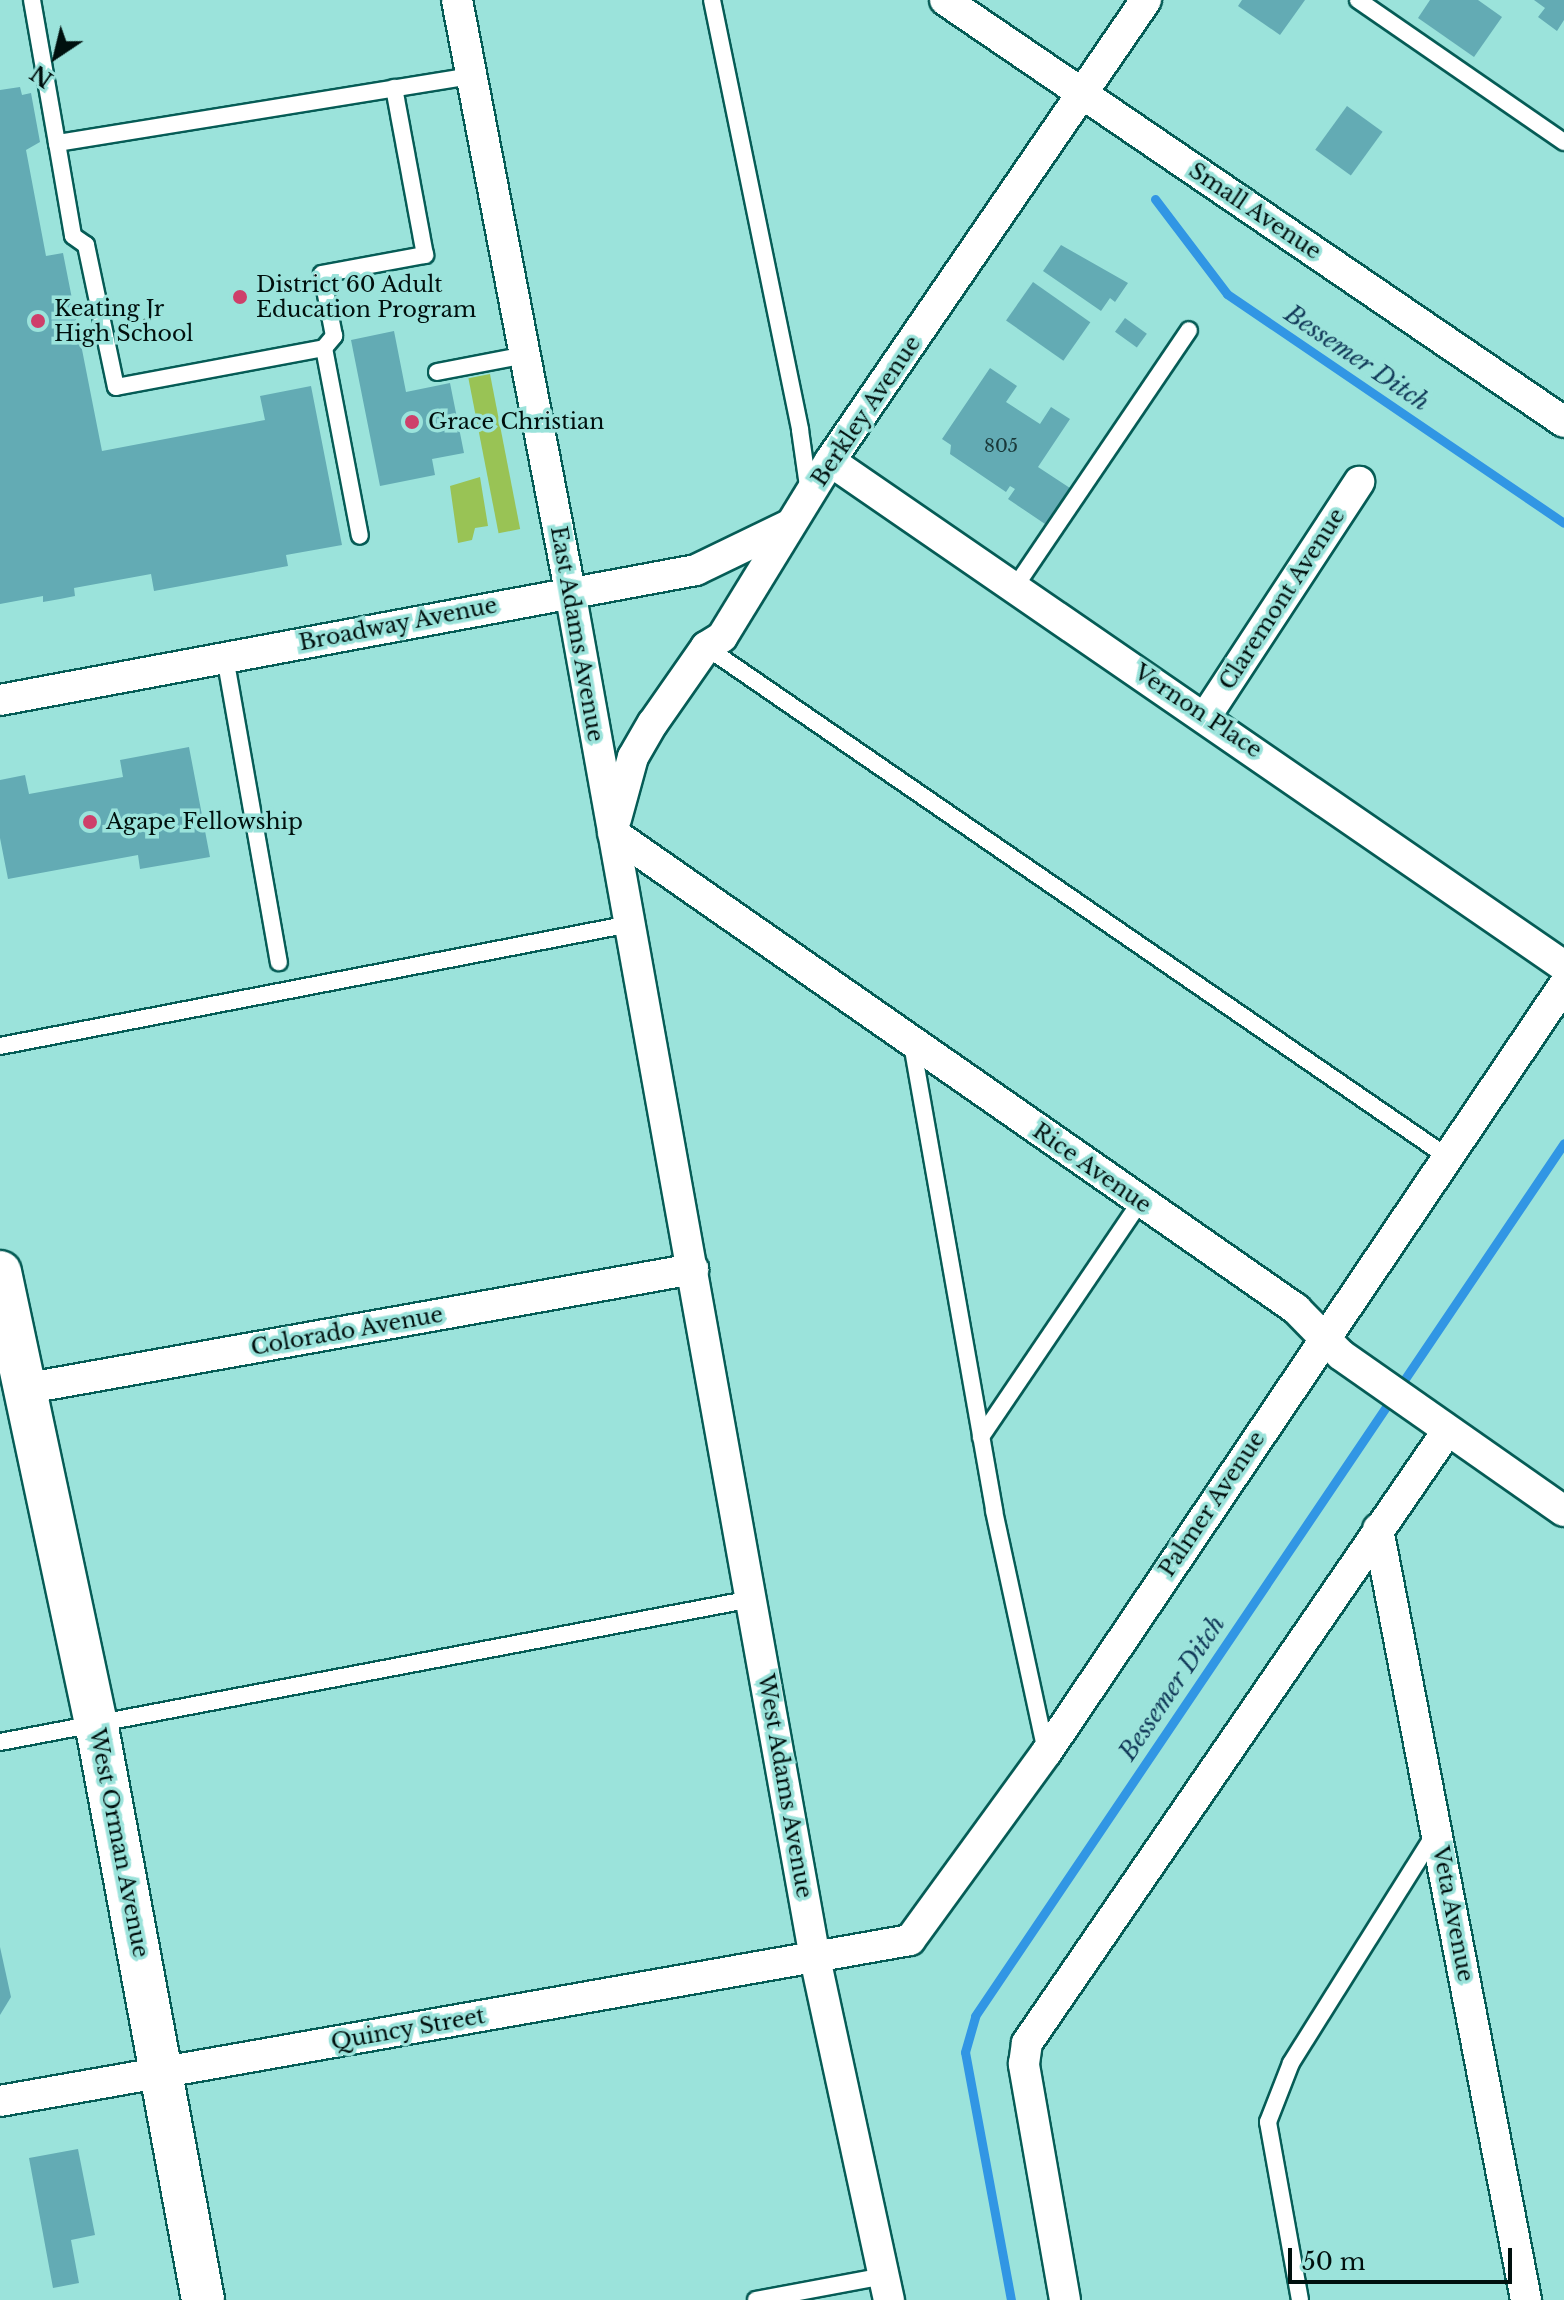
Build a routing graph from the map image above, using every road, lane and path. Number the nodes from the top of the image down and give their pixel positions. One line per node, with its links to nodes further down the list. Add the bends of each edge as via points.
1 (32, 0): 11 (lane)
2 (457, 0): 7 (street, East Adams Avenue)
3 (712, 0): 19 (lane)
4 (945, 0): 9 (street, Small Avenue)
5 (1146, 0): 9 (street, Berkley Avenue)
6 (1358, 0): 10 (lane)
7 (472, 76): 8 (lane); 14 (street, East Adams Avenue)
8 (394, 88): 11 (lane); 13 (lane, via 425,255 322,274 334,336)
9 (1082, 94): 16 (street, Small Avenue); 17 (street, Berkley Avenue)
10 (1564, 142)
11 (57, 143): 13 (lane, via 73,236 86,245 116,387)
12 (1189, 330): 22 (lane)
13 (324, 348): 21 (lane)
14 (526, 355): 15 (lane); 23 (street, East Adams Avenue)
15 (437, 372)
16 (1564, 422)
17 (830, 461): 19 (street, Berkley Avenue); 22 (street, Vernon Place)
18 (1359, 482): 27 (street, Claremont Avenue)
19 (809, 495): 20 (street, Berkley Avenue)
20 (788, 525): 23 (street, Broadway Avenue, via 696,570); 24 (street, Berkley Avenue, via 722,637)
21 (360, 536)
22 (1015, 587): 27 (street, Vernon Place)
23 (570, 591): 25 (street, Broadway Avenue); 28 (street, East Adams Avenue)
24 (706, 647): 28 (street, Berkley Avenue, via 633,757); 35 (lane)
25 (225, 657): 26 (street, Broadway Avenue); 30 (lane)
26 (0, 700)
27 (1206, 716): 31 (street, Vernon Place)
28 (613, 833): 29 (street, East Adams Avenue); 33 (street, Rice Avenue)
29 (630, 924): 34 (lane); 37 (street, East Adams Avenue)
30 (279, 962)
31 (1564, 966)
32 (1564, 985): 35 (street, Palmer Avenue)
33 (912, 1044): 36 (street, Rice Avenue); 42 (lane)
34 (0, 1046)
35 (1449, 1158): 39 (street, Palmer Avenue)
36 (1141, 1201): 39 (street, Rice Avenue); 42 (lane)
37 (693, 1269): 40 (street, Colorado Avenue); 45 (street, West Adams Avenue)
38 (0, 1272): 40 (street, West Orman Avenue)
39 (1325, 1335): 41 (street, Rice Avenue, via 1341,1355); 48 (street, Palmer Avenue)
40 (11, 1391): 46 (street, West Orman Avenue)
41 (1446, 1433): 43 (street, Rice Avenue); 44 (street)
42 (981, 1437): 48 (lane)
43 (1564, 1511)
44 (1378, 1529): 49 (street, Veta Avenue); 56 (street, via 1027,2043 1024,2064)
45 (752, 1599): 46 (lane); 50 (street, West Adams Avenue)
46 (96, 1722): 47 (lane); 51 (street, West Orman Avenue)
47 (0, 1742)
48 (1046, 1753): 50 (street, Palmer Avenue, via 910,1940)
49 (1437, 1831): 57 (lane, via 1291,2063 1268,2122); 58 (street, Veta Avenue)
50 (815, 1958): 51 (street, Quincy Street); 53 (street, West Adams Avenue)
51 (161, 2072): 52 (street, Quincy Street); 54 (street, West Orman Avenue)
52 (0, 2101)
53 (886, 2288): 55 (lane)
54 (203, 2300)
55 (756, 2300)
56 (1065, 2300)
57 (1300, 2300)
58 (1526, 2300)

